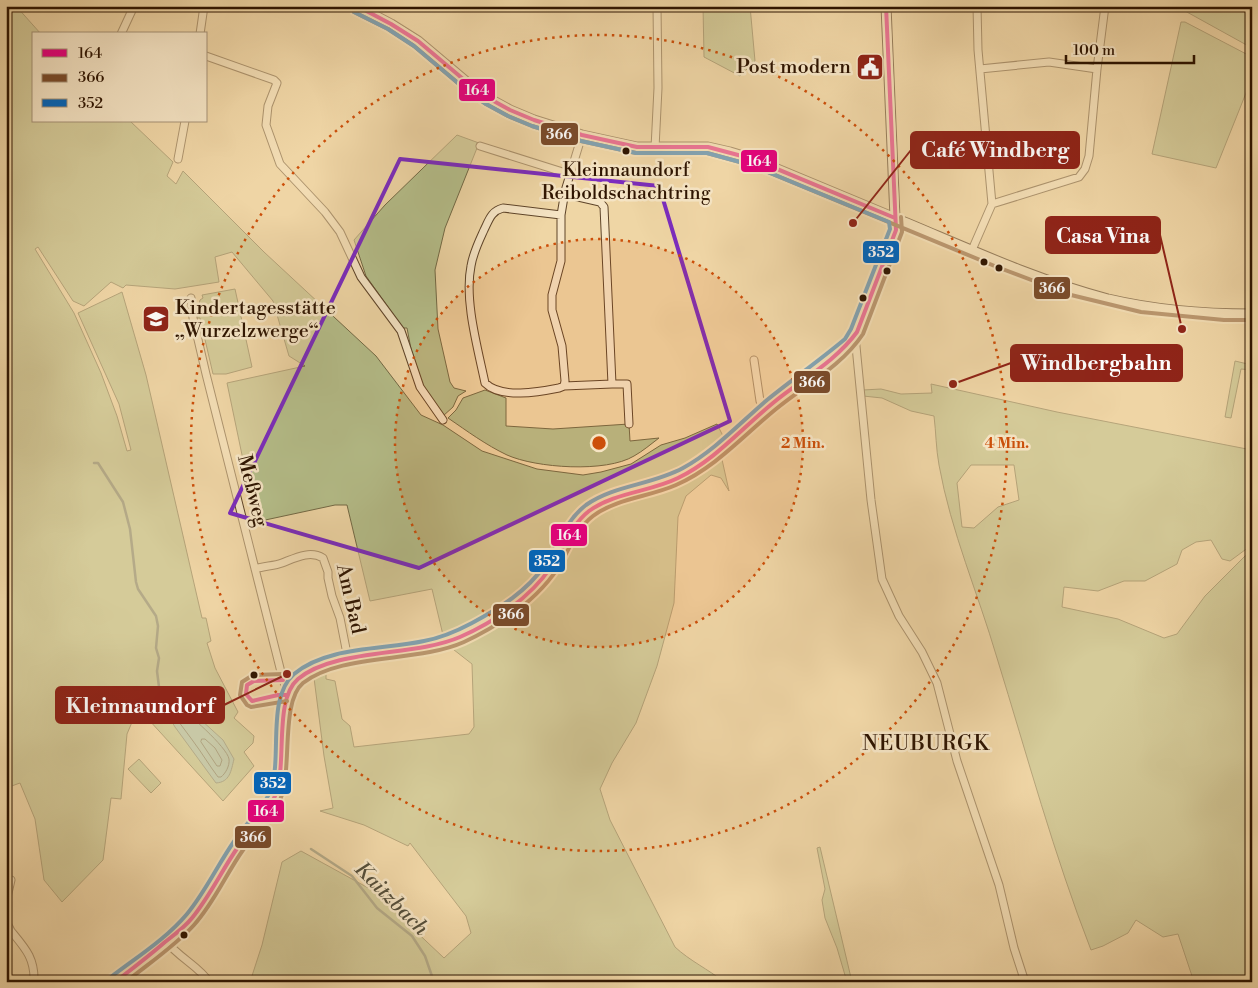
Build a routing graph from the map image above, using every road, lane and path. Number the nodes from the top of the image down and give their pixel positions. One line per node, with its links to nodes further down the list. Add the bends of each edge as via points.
1 (134, 6): 8 (street)
2 (204, 6): 9 (street)
3 (357, 6): 14 (street, via 418,41 466,87 510,110)
4 (657, 6): 16 (street, via 659,45)
5 (886, 6): 22 (street)
6 (977, 6): 11 (street)
7 (1105, 6): 12 (street)
8 (122, 32)
9 (200, 32)
10 (208, 57): 31 (street, via 277,82 268,106 266,125 280,164 340,232 360,277 401,331 420,387)
11 (980, 69): 12 (street, via 1049,62); 20 (street)
12 (1097, 69): 20 (street, via 1089,156 1079,177)
13 (184, 122): 17 (street)
14 (582, 135): 16 (street); 18 (street)
15 (480, 146): 18 (street)
16 (655, 148): 22 (street, via 701,147 730,152)
17 (178, 159)
18 (569, 174): 19 (street)
19 (565, 194): 21 (street); 28 (street, via 600,202 604,208)
20 (992, 204): 23 (street)
21 (561, 215): 29 (street, via 561,261 552,295 552,310 562,346); 29 (street, via 503,208 492,214 478,242 471,266 470,286 473,323 485,383 489,387 525,394)
22 (895, 218): 23 (street); 26 (street, via 896,230)
23 (972, 250): 25 (street, via 1065,286 1109,299 1174,310)
24 (191, 298): 33 (street, Meßweg, via 206,374)
25 (1252, 314)
26 (855, 336): 30 (street); 44 (street, via 882,579 937,683 957,761 999,884)
27 (754, 360): 30 (street, via 760,402)
28 (612, 384): 29 (street); 32 (street, via 627,384)
29 (564, 386)
30 (765, 410): 34 (street, via 689,472 590,510 571,531 549,570 526,596 494,618 446,642)
31 (443, 420)
32 (629, 424)
33 (255, 568): 34 (street, Am Bad, via 308,554 323,558); 35 (street, Meßweg, via 283,680)
34 (348, 659): 35 (street, via 315,669 296,680)
35 (290, 688): 40 (street, via 274,800 242,840 193,917)
36 (11, 880): 37 (street)
37 (6, 902)
38 (6, 921): 39 (street)
39 (8, 932): 41 (street, via 32,960)
40 (166, 941): 42 (street); 43 (street)
41 (34, 982)
42 (115, 982)
43 (209, 982)
44 (1025, 982)

